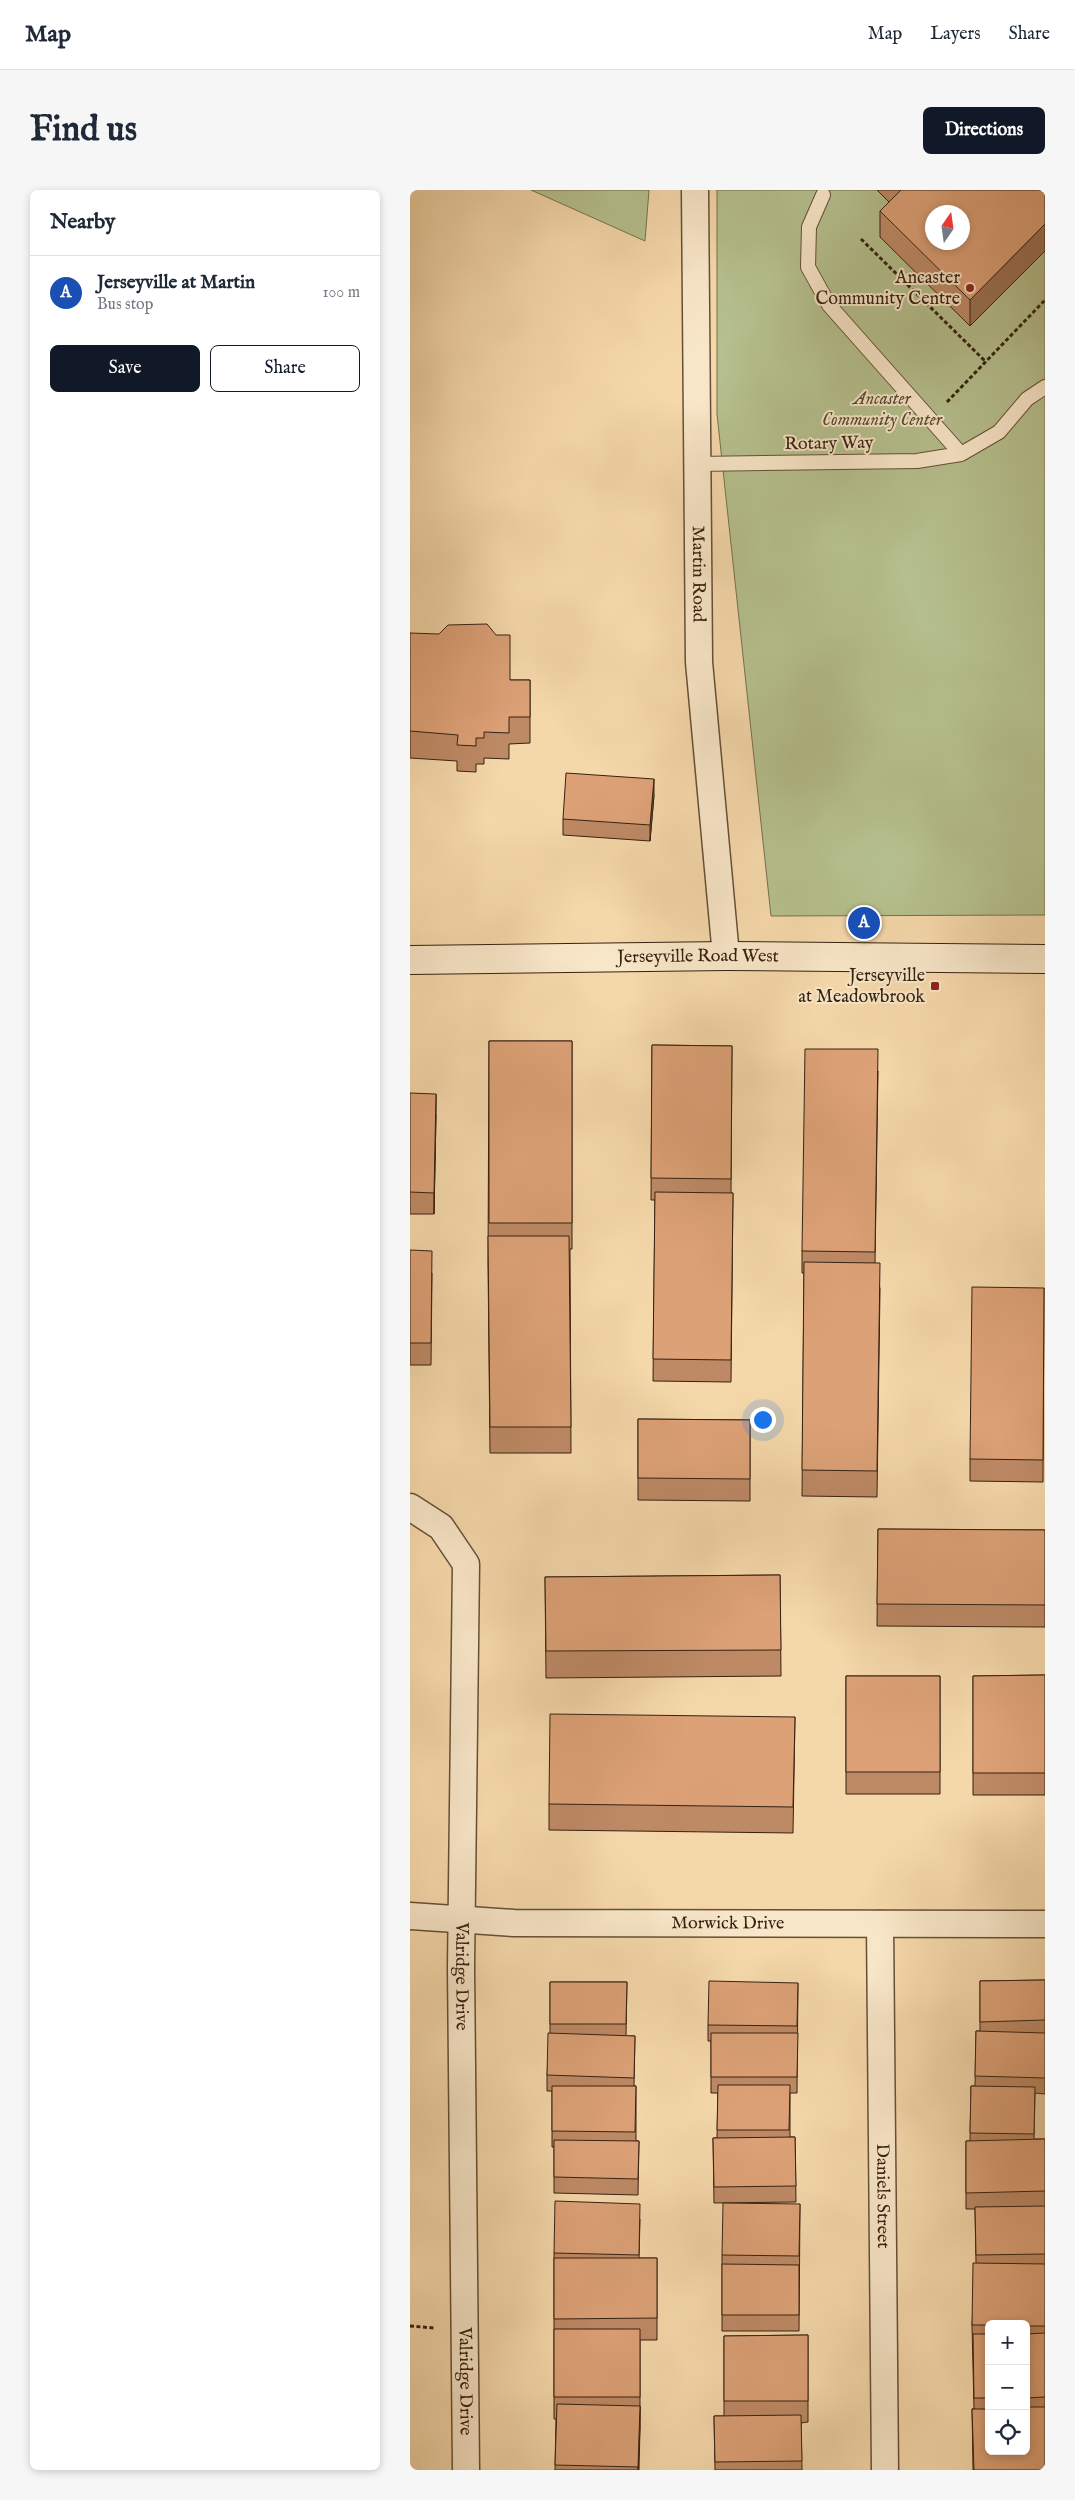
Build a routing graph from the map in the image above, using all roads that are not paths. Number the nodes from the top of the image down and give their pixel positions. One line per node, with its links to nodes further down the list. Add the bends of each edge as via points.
1 (694, 190): 5 (street, Martin Road)
2 (823, 195): 4 (lane, via 809,227 808,267 828,305)
3 (1045, 387): 4 (lane, Rotary Way, via 1028,399 999,432)
4 (961, 454): 5 (lane, Rotary Way, via 917,461)
5 (697, 464): 6 (street, Martin Road, via 699,662)
6 (726, 956): 7 (main road, Jerseyville Road West); 8 (main road, Jerseyville Road West)
7 (410, 960)
8 (1045, 960)
9 (410, 1507): 11 (street, Valridge Drive, via 441,1527 466,1564)
10 (410, 1916): 11 (street, Morwick Drive)
11 (462, 1920): 12 (street, Morwick Drive, via 514,1923); 14 (street, Valridge Drive)
12 (880, 1924): 13 (street, Morwick Drive); 15 (street, Daniels Street)
13 (1045, 1924)
14 (466, 2470)
15 (885, 2470)

